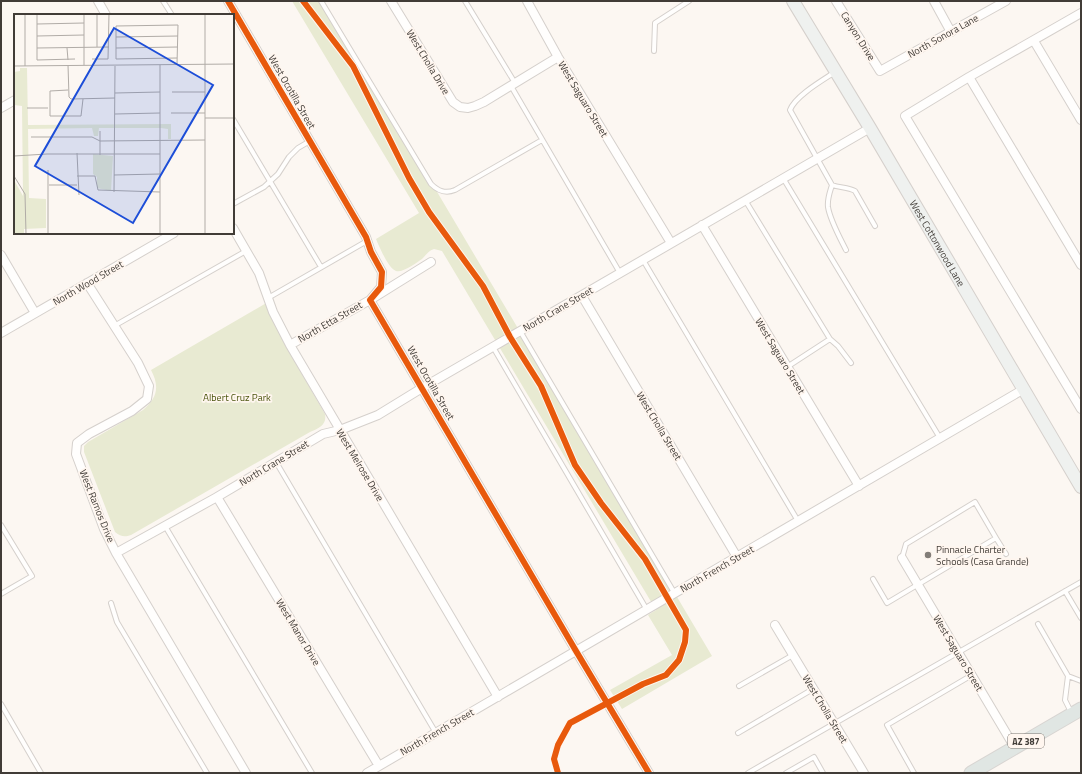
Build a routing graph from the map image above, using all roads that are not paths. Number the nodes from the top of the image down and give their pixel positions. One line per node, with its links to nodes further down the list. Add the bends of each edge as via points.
1 (98, 1): 14 (street)
2 (163, 1): 15 (lane)
3 (228, 1): 30 (street, West Ocotilla Street)
4 (321, 1): 29 (lane, via 436,189 448,193 455,190)
5 (391, 1): 23 (street, West Cholla Drive, via 453,102 468,108)
6 (466, 1): 23 (lane)
7 (527, 1): 19 (street)
8 (688, 1): 18 (lane, via 655,23)
9 (793, 1): 20 (main road, West Cottonwood Lane)
10 (836, 1): 21 (street, Canyon Drive)
11 (934, 1): 16 (street)
12 (1006, 1): 16 (street, North Sonora Lane)
13 (1081, 13): 17 (street)
14 (105, 14)
15 (171, 14)
16 (951, 32): 21 (street, North Sonora Lane)
17 (1034, 41): 22 (street); 27 (street)
18 (654, 51)
19 (558, 57): 23 (street, West Cholla Drive); 42 (street, West Saguaro Street)
20 (835, 71): 28 (main road, West Cottonwood Lane); 31 (lane, via 808,90 790,110)
21 (880, 71)
22 (969, 77): 48 (street); 66 (street, via 905,116)
23 (513, 85): 29 (lane)
24 (14, 101): 25 (street)
25 (1, 108)
26 (234, 120): 33 (lane)
27 (1081, 120)
28 (870, 128): 31 (street, North Crane Street); 65 (main road, West Cottonwood Lane)
29 (542, 140): 50 (lane)
30 (310, 141): 33 (lane, via 289,157); 41 (street, West Ocotilla Street)
31 (817, 158): 32 (street, North Crane Street); 34 (lane)
32 (783, 178): 35 (street, North Crane Street); 68 (lane)
33 (270, 181): 36 (lane); 49 (lane)
34 (832, 185): 38 (lane, via 855,191); 43 (lane, via 828,207)
35 (745, 200): 37 (street, North Crane Street); 59 (lane)
36 (234, 203)
37 (702, 226): 42 (street, North Crane Street); 63 (street, West Saguaro Street)
38 (875, 226)
39 (234, 230): 44 (street, West Melrose Drive)
40 (172, 234): 51 (street, North Wood Street)
41 (367, 240): 49 (lane); 54 (street, West Ocotilla Street, via 382,272 382,287)
42 (671, 243): 46 (street, North Crane Street)
43 (846, 250)
44 (246, 251): 53 (street, West Melrose Drive, via 259,273); 56 (lane)
45 (1, 255): 55 (street)
46 (642, 260): 50 (street, North Crane Street); 73 (lane)
47 (431, 262): 54 (street, North Etta Street)
48 (1081, 265)
49 (321, 267): 53 (lane)
50 (620, 273): 52 (street, North Crane Street)
51 (87, 283): 55 (street, North Wood Street); 56 (street, West Ramos Drive)
52 (582, 296): 57 (street, North Crane Street); 79 (street, West Cholla Street)
53 (268, 298): 60 (street, West Melrose Drive)
54 (370, 300): 60 (street, North Etta Street); 64 (street, West Ocotilla Street)
55 (35, 313): 58 (street, North Wood Street)
56 (114, 326): 77 (street, West Ramos Drive, via 138,363 149,386 147,398 132,412 77,443 76,454 104,529)
57 (520, 332): 61 (street, North Crane Street); 86 (lane)
58 (1, 333)
59 (830, 339): 62 (lane); 63 (lane)
60 (290, 345): 67 (street, West Melrose Drive)
61 (493, 347): 64 (street, North Crane Street); 88 (lane)
62 (851, 363)
63 (787, 367): 70 (street, West Saguaro Street)
64 (422, 388): 67 (street, North Crane Street, via 378,415); 92 (street, West Ocotilla Street)
65 (1024, 389): 68 (street, North French Street); 71 (main road, West Cottonwood Lane)
66 (1081, 409)
67 (340, 430): 69 (street, North Crane Street, via 323,434); 100 (street, West Melrose Drive)
68 (940, 438): 70 (street, North French Street)
69 (276, 462): 72 (street, North Crane Street); 104 (lane)
70 (859, 486): 73 (street, North French Street)
71 (1081, 487)
72 (217, 497): 75 (street, North Crane Street); 107 (street, West Manor Drive)
73 (798, 521): 79 (street, North French Street)
74 (1, 525): 85 (lane, via 32,576)
75 (165, 526): 77 (street, North Crane Street); 111 (lane)
76 (996, 538): 78 (lane); 80 (lane, via 975,502 906,544); 83 (lane)
77 (116, 553): 110 (street, West Ramos Drive)
78 (1006, 554)
79 (736, 557): 86 (street, North French Street)
80 (902, 558): 83 (street, West Saguaro Street)
81 (873, 579): 83 (lane, via 887,603)
82 (1081, 582): 84 (lane)
83 (917, 584): 93 (street, West Saguaro Street)
84 (1066, 591): 89 (lane); 93 (lane)
85 (1, 594)
86 (675, 594): 88 (street, North French Street)
87 (111, 603): 109 (lane, via 117,622)
88 (647, 610): 92 (street, North French Street)
89 (1081, 618)
90 (1038, 624): 96 (lane)
91 (775, 625): 94 (street, West Cholla Street)
92 (576, 651): 100 (street, North French Street); 113 (street, West Ocotilla Street)
93 (958, 653): 95 (street, West Saguaro Street); 103 (lane)
94 (793, 655): 98 (lane); 99 (street, West Cholla Street)
95 (972, 675): 106 (street, West Saguaro Street); 118 (lane, via 887,725)
96 (1068, 676): 97 (lane); 102 (lane, via 1065,700)
97 (1081, 681)
98 (739, 686)
99 (813, 689): 103 (street, West Cholla Street); 105 (lane)
100 (498, 697): 104 (street, North French Street)
101 (1, 704): 108 (lane)
102 (1076, 711): 106 (main road, AZ 387)
103 (834, 724): 114 (lane); 117 (street, West Cholla Street)
104 (436, 733): 107 (street, North French Street)
105 (738, 733)
106 (1015, 748): 119 (main road, AZ 387)
107 (379, 766): 112 (street, North French Street)
108 (41, 773)
109 (207, 773)
110 (246, 773)
111 (312, 773)
112 (367, 773)
113 (649, 773)
114 (748, 773)
115 (786, 773): 116 (lane, via 814,757)
116 (823, 773)
117 (864, 773)
118 (914, 773)
119 (971, 773)

